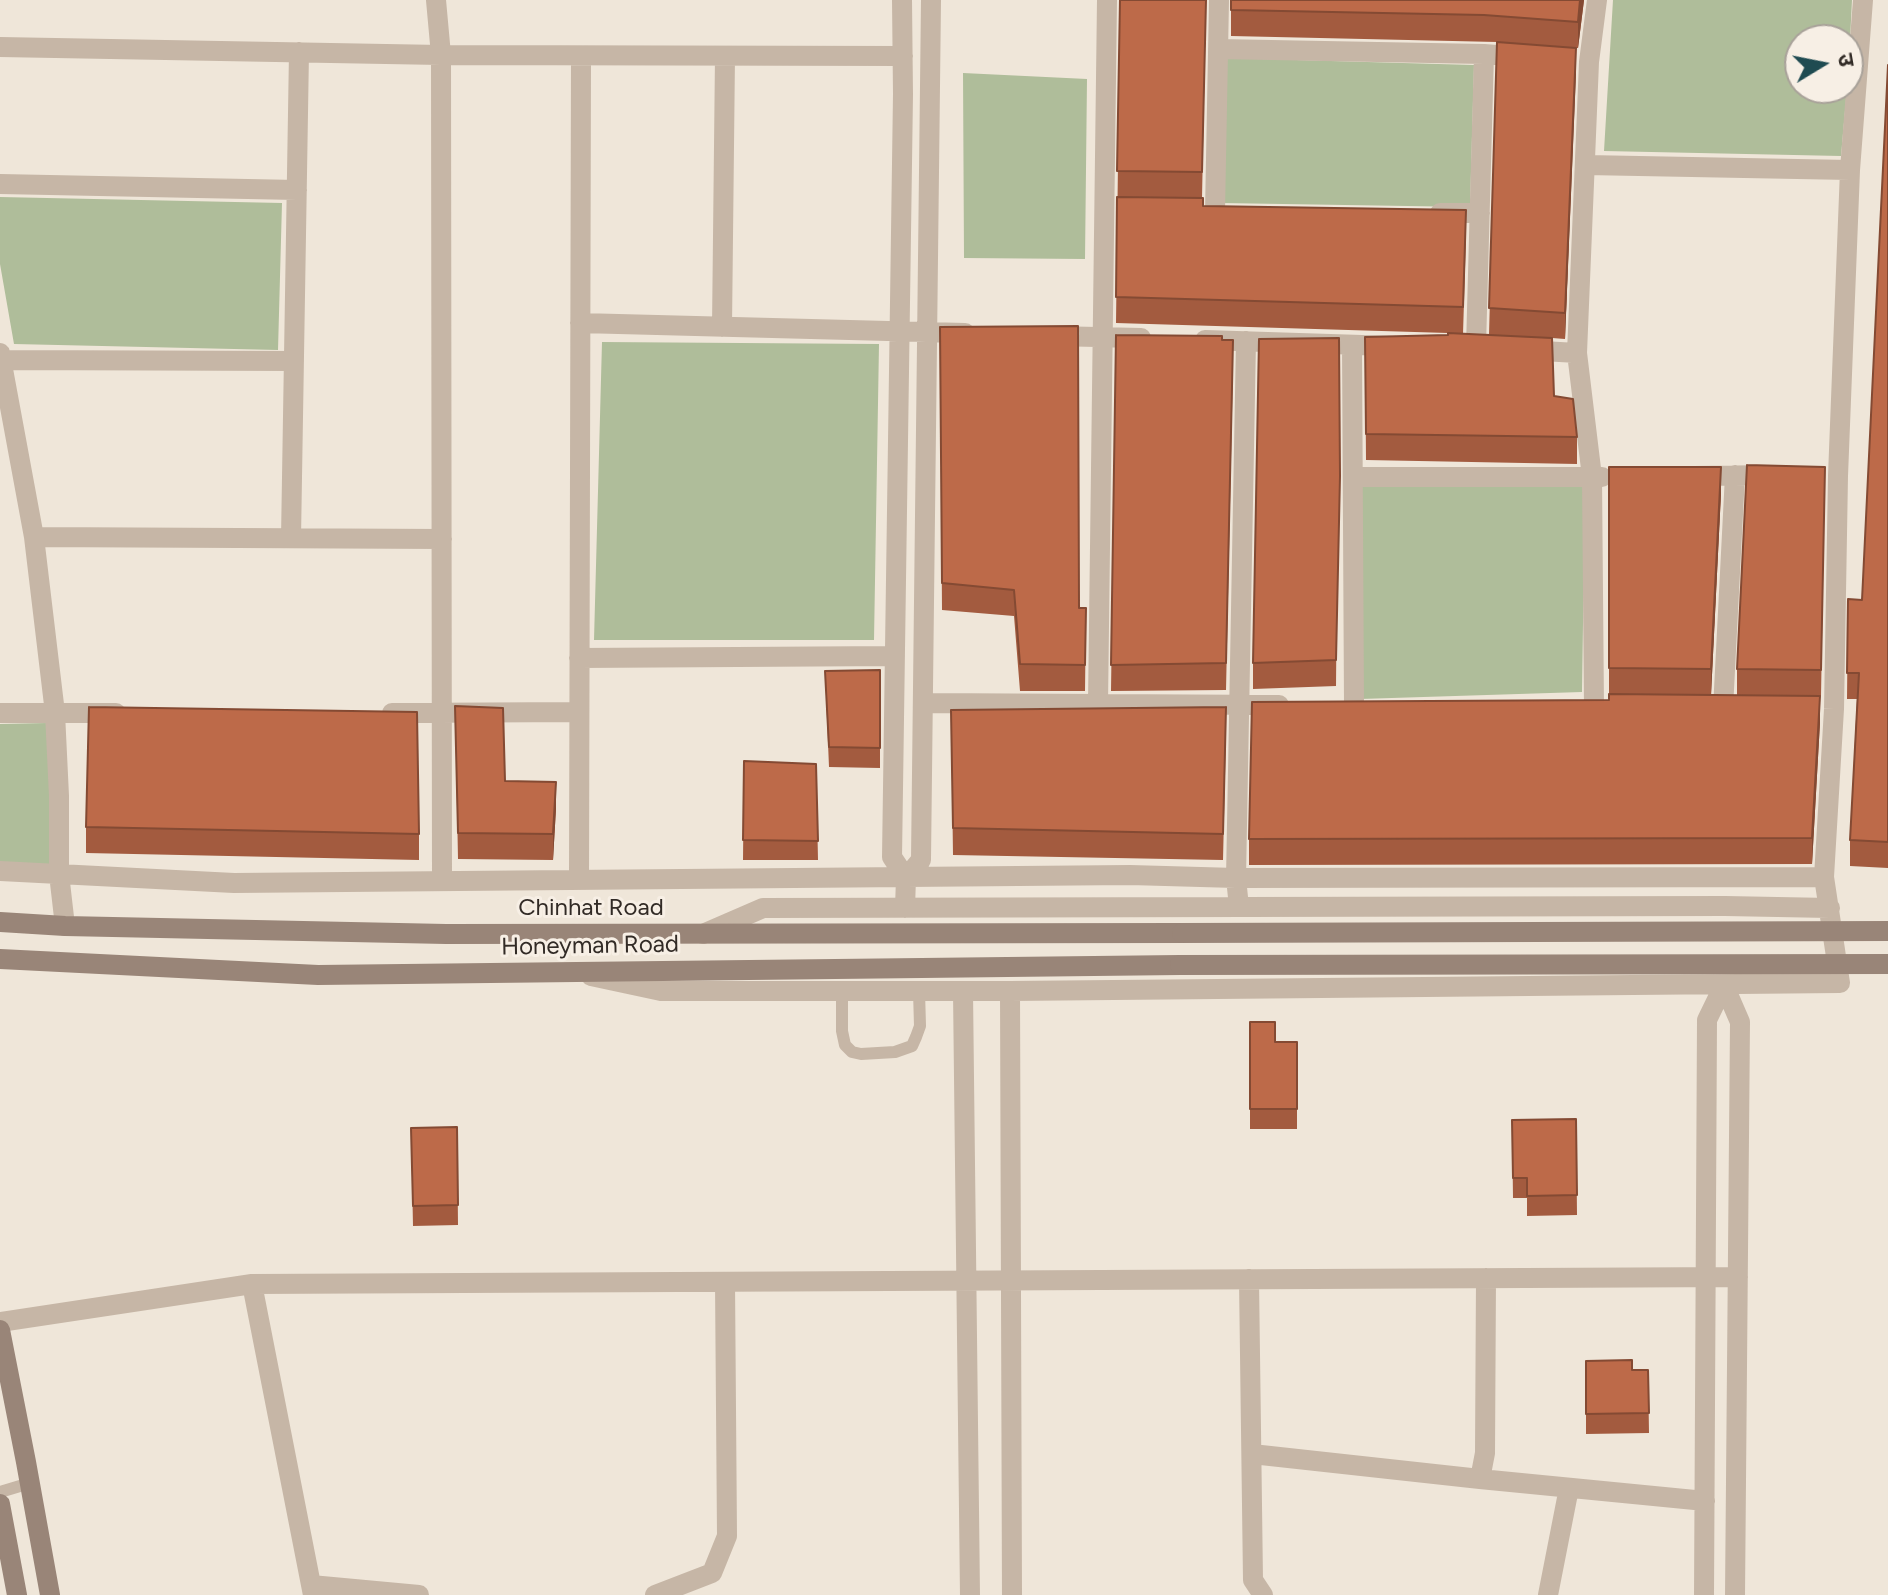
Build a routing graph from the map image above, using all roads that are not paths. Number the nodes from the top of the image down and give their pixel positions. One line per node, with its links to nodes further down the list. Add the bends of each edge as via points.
1 (436, 0): 12 (street)
2 (902, 0): 15 (street)
3 (931, 0): 27 (street)
4 (1107, 0): 30 (street, via 1113,210)
5 (1219, 0): 9 (street)
6 (1597, 0): 17 (street, via 1582,61)
7 (1863, 0): 18 (street)
8 (0, 47): 10 (street)
9 (1218, 49): 11 (street); 21 (street)
10 (299, 52): 12 (street); 20 (street)
11 (1484, 54): 16 (street); 23 (street)
12 (441, 55): 13 (street); 45 (street)
13 (581, 56): 14 (street); 24 (street)
14 (725, 56): 15 (street); 25 (street)
15 (903, 56): 26 (street)
16 (1544, 59)
17 (1586, 165): 18 (street); 34 (street)
18 (1850, 170): 63 (street, via 1830,476)
19 (0, 184): 20 (street)
20 (297, 190): 36 (street)
21 (1215, 212)
22 (1418, 213): 23 (street)
23 (1480, 213): 34 (street, via 1483,348)
24 (580, 323): 25 (street); 47 (street)
25 (722, 327): 26 (street)
26 (900, 332): 27 (street); 46 (street)
27 (928, 332): 28 (street); 48 (street)
28 (991, 334)
29 (1039, 335): 30 (street)
30 (1103, 337): 31 (street); 49 (street)
31 (1246, 341): 32 (street); 50 (street)
32 (1352, 345): 33 (street); 40 (street)
33 (1414, 346)
34 (1577, 353): 41 (street)
35 (1, 356): 36 (street); 43 (street)
36 (294, 361): 44 (street)
37 (1735, 475): 38 (street); 39 (street); 54 (street)
38 (1794, 475)
39 (1671, 476)
40 (1353, 477): 41 (street); 52 (street)
41 (1592, 477): 42 (street); 53 (street)
42 (1624, 477)
43 (34, 537): 44 (street); 57 (street)
44 (291, 538): 45 (street)
45 (442, 539): 60 (street)
46 (895, 656): 47 (street); 64 (street, via 892,857)
47 (579, 658): 55 (street)
48 (923, 703): 49 (street); 64 (street, via 921,860)
49 (1098, 704): 50 (street)
50 (1240, 705): 51 (street); 65 (street)
51 (1297, 705)
52 (1354, 705)
53 (1594, 708)
54 (1723, 709)
55 (579, 712): 60 (street); 67 (street)
56 (0, 713): 57 (street)
57 (55, 713): 58 (street); 62 (street)
58 (132, 713)
59 (380, 713): 60 (street)
60 (442, 713): 68 (street)
61 (0, 871): 62 (street)
62 (59, 874): 68 (street, via 234,883); 74 (street)
63 (1824, 877): 65 (street); 72 (street)
64 (906, 878): 65 (street); 66 (street); 71 (street)
65 (1236, 878): 69 (street)
66 (730, 879): 67 (street); 70 (street)
67 (579, 880): 68 (street)
68 (442, 881)
69 (1239, 907): 71 (street); 72 (street)
70 (763, 908): 71 (street); 76 (street)
71 (905, 908)
72 (1830, 908): 80 (street, via 1840,983)
73 (0, 922): 74 (street, Chinhat Road)
74 (65, 926): 76 (street, Chinhat Road)
75 (1888, 931): 76 (street, Chinhat Road, bridge)
76 (703, 934)
77 (0, 959): 79 (street, Honeyman Road, via 318,975)
78 (1888, 964): 79 (street, Honeyman Road, bridge)
79 (573, 972): 81 (street, via 661,991)
80 (1724, 985): 84 (street); 85 (street, via 1707,1020); 86 (street, via 1740,1022)
81 (842, 991): 82 (street); 82 (lane, via 845,1045 861,1054 912,1046 920,1026)
82 (919, 991): 83 (street)
83 (963, 991): 84 (street); 89 (street)
84 (1010, 991): 90 (street)
85 (1706, 1277): 86 (street); 87 (street); 100 (street)
86 (1738, 1277): 112 (street)
87 (1486, 1278): 88 (street); 96 (street, via 1485,1453)
88 (1249, 1279): 90 (street); 95 (street)
89 (967, 1281): 90 (street); 91 (street); 107 (street)
90 (1011, 1281): 108 (street)
91 (725, 1282): 92 (street); 106 (street, via 727,1536 712,1573)
92 (252, 1284): 93 (street); 102 (street)
93 (0, 1322)
94 (0, 1330): 97 (street)
95 (1252, 1454): 96 (street); 109 (street, via 1253,1580)
96 (1480, 1479): 98 (street)
97 (30, 1483): 99 (lane); 104 (street)
98 (1569, 1488): 100 (street); 110 (street)
99 (0, 1492)
100 (1705, 1501): 111 (street)
101 (0, 1504): 103 (street)
102 (312, 1590): 105 (street)
103 (17, 1595)
104 (50, 1595)
105 (419, 1595)
106 (655, 1595)
107 (970, 1595)
108 (1012, 1595)
109 (1263, 1595)
110 (1548, 1595)
111 (1704, 1595)
112 (1735, 1595)

